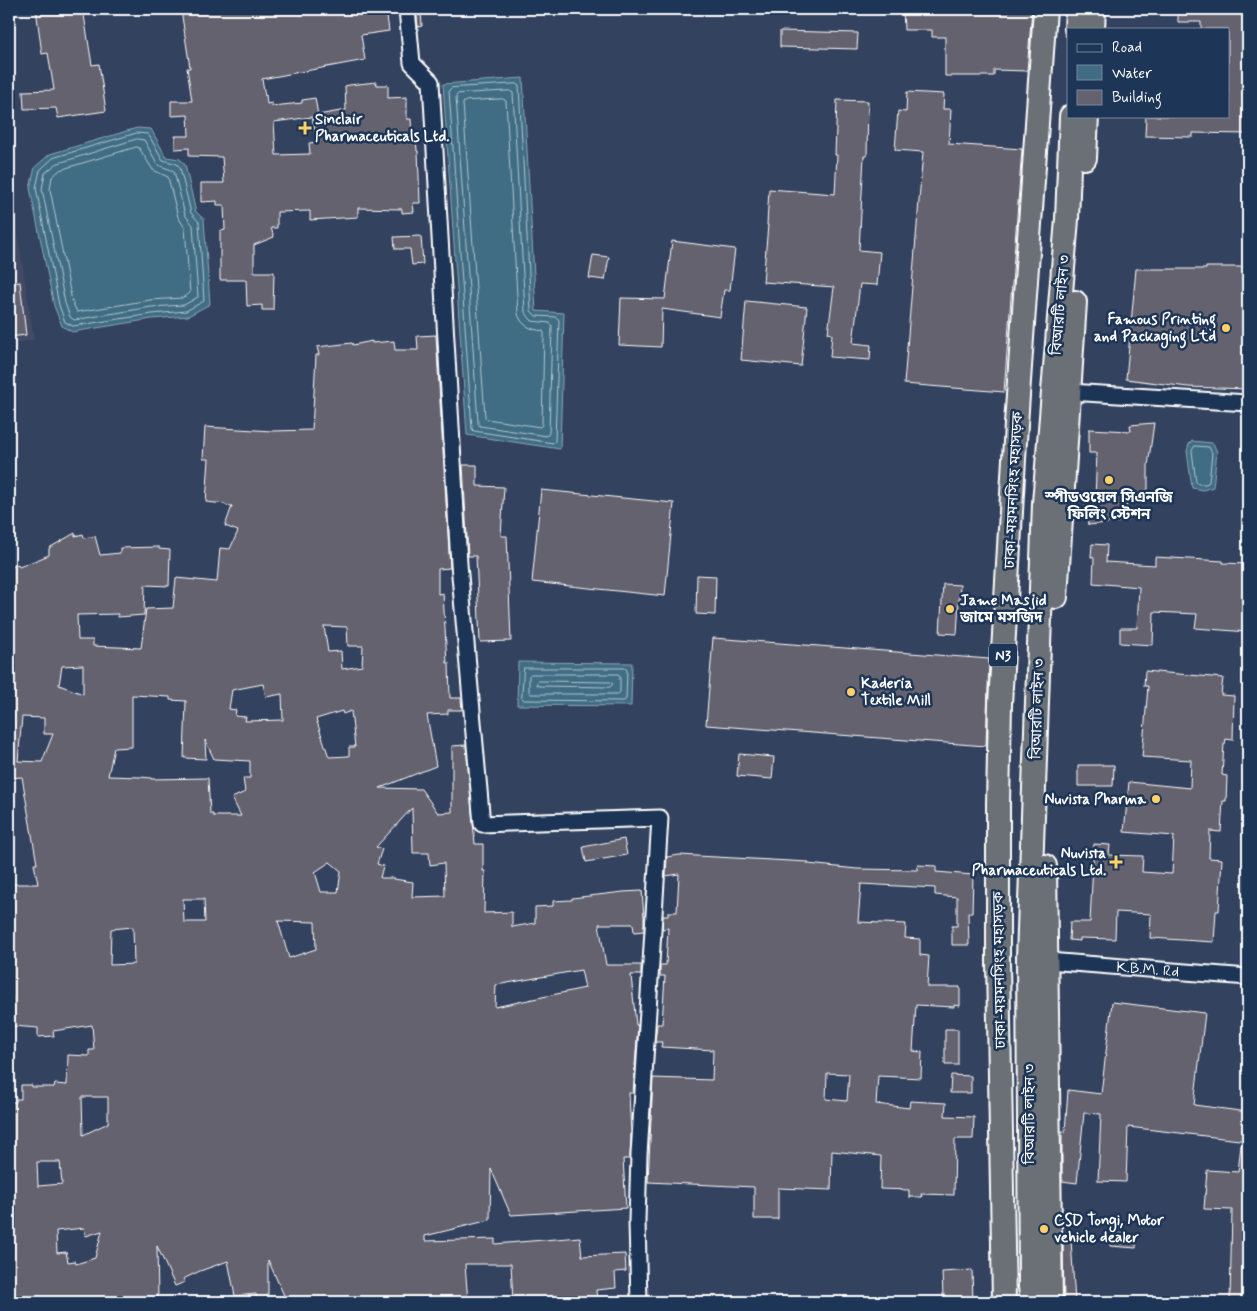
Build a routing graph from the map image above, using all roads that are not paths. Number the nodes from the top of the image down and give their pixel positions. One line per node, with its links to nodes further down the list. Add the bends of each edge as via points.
1 (407, 9): 13 (street, via 412,63 431,82 459,564 482,824 660,818 637,1202)
2 (1046, 9): 14 (highway, ঢাকা-ময়মনসিংহ মহাসড়ক / N3, via 1000,704 998,963)
3 (1077, 9): 5 (highway)
4 (1094, 9): 6 (highway)
5 (1076, 28)
6 (1093, 28)
7 (1072, 118): 15 (highway, বিআরটি লাইন ৩, via 1044,503 1028,958)
8 (1087, 118): 9 (highway)
9 (1070, 392): 10 (street); 11 (highway, via 1046,752)
10 (1248, 403)
11 (1048, 961): 12 (street, K.B.M. Rd); 16 (highway)
12 (1248, 976)
13 (639, 1302)
14 (1004, 1302)
15 (1032, 1302)
16 (1052, 1302)

